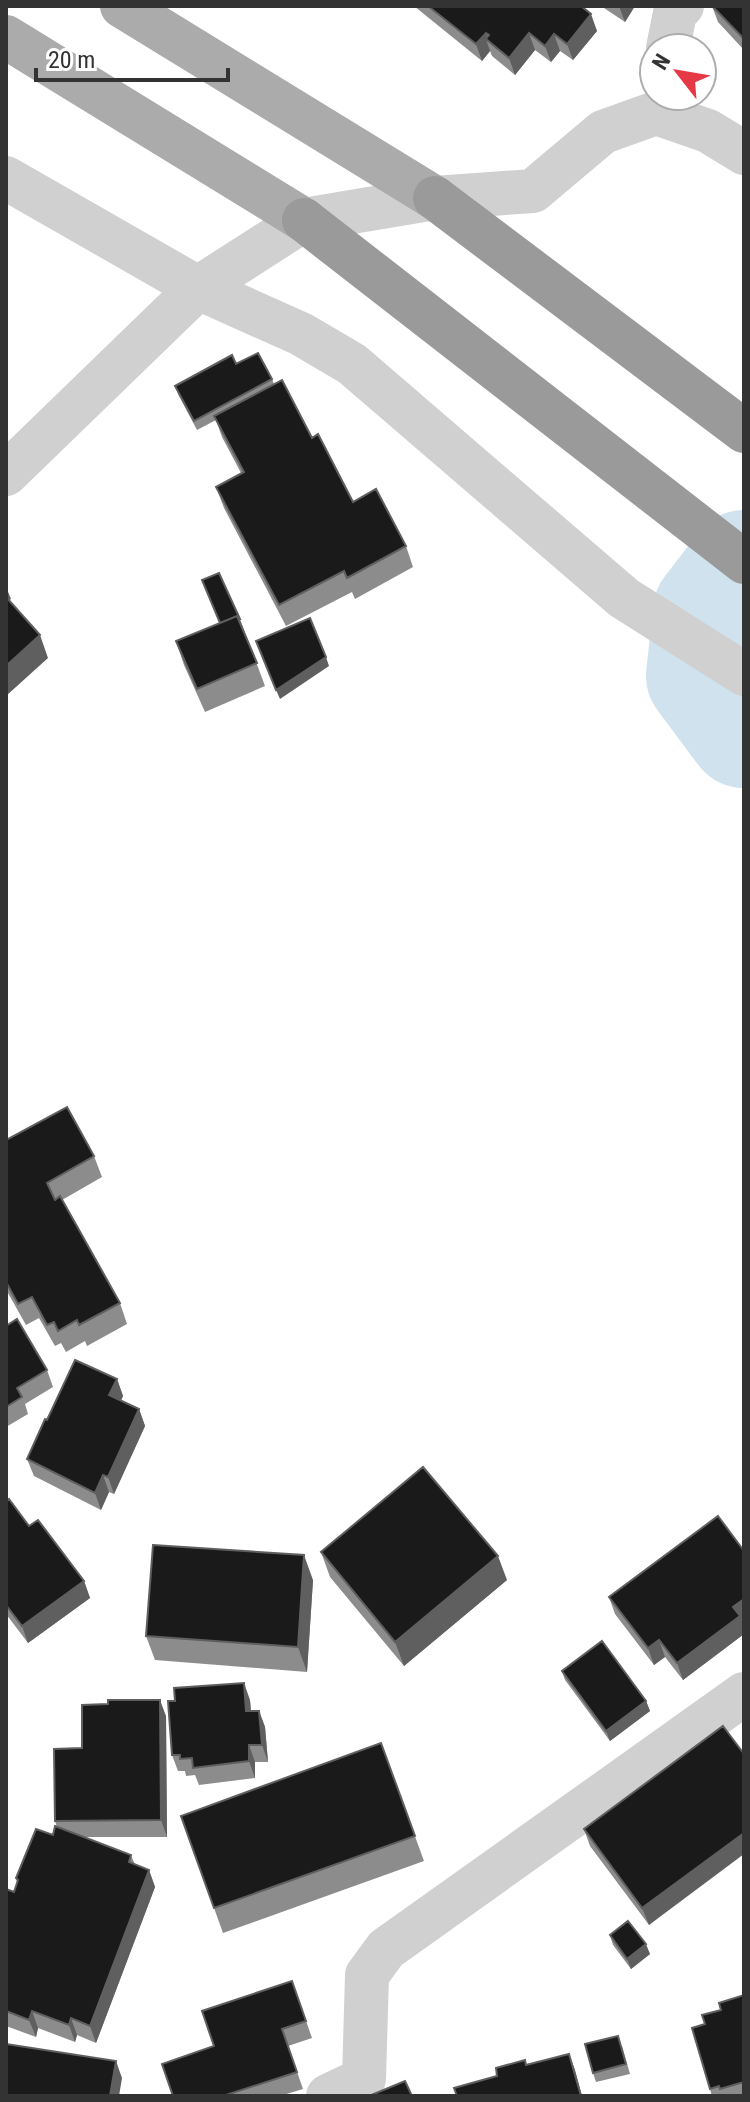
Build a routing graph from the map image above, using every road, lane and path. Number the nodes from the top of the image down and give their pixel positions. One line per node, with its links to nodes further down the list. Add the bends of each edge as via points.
1 (122, 6): 9 (main road)
2 (682, 6): 3 (street)
3 (671, 32)
4 (6, 37): 10 (main road)
5 (644, 112): 9 (street, via 603,132 533,191)
6 (671, 112): 7 (street)
7 (744, 153)
8 (6, 178): 11 (street)
9 (435, 198): 10 (street); 12 (highway)
10 (304, 220): 11 (street); 14 (highway)
11 (198, 288): 13 (street); 15 (street, via 301,334 352,364 624,598)
12 (744, 431)
13 (6, 474)
14 (744, 562)
15 (744, 674)
16 (744, 1694): 17 (street, via 386,1949 367,1975 364,2079)
17 (328, 2096)

